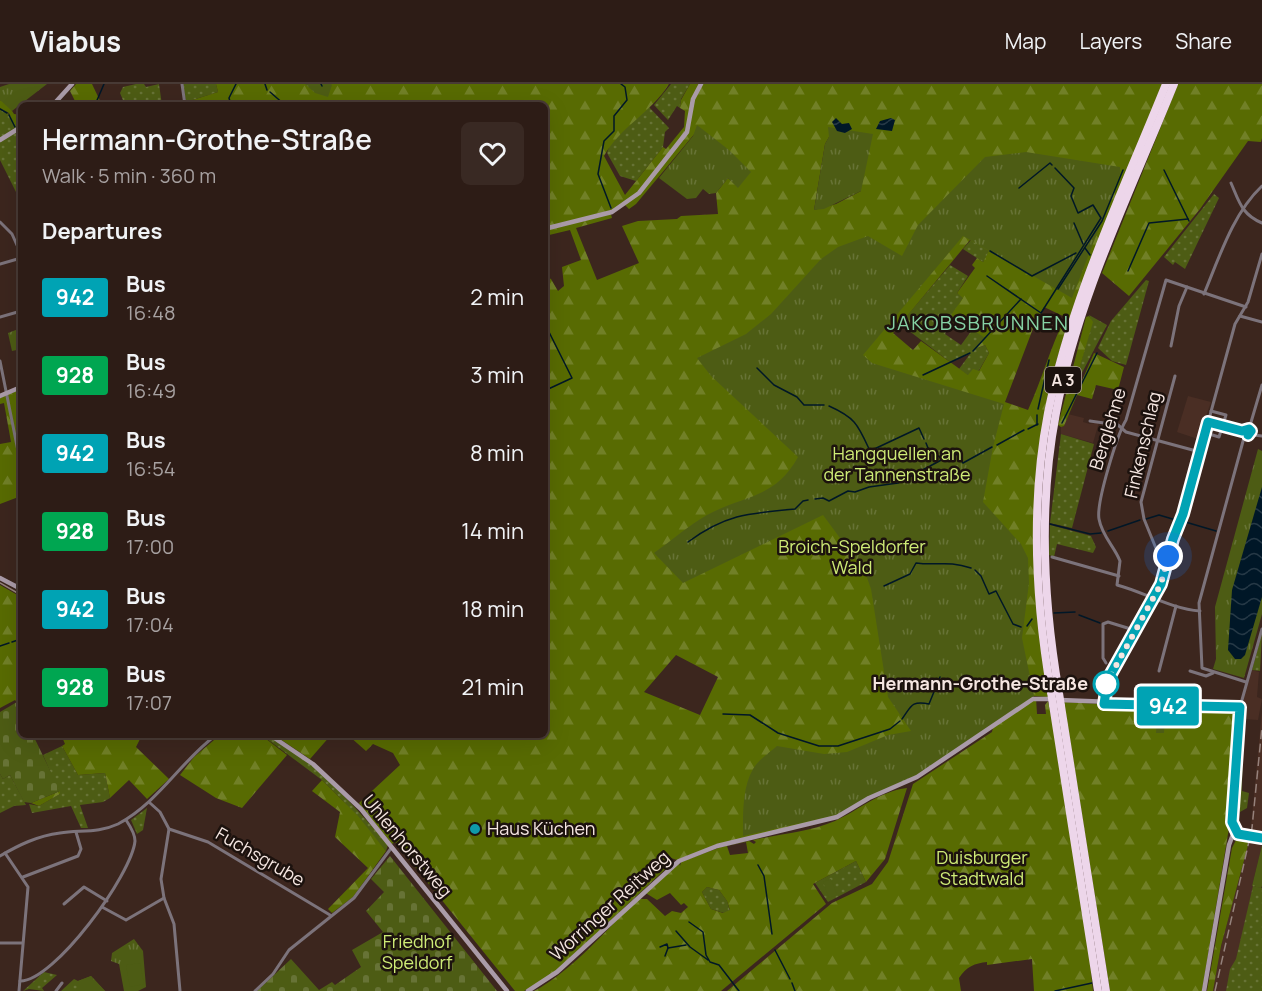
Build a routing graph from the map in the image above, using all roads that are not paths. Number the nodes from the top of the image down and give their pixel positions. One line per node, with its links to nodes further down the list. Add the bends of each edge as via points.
1 (72, 84): 6 (street)
2 (182, 84): 7 (street)
3 (701, 84): 15 (street, via 693,99 687,132 639,193 612,212)
4 (1166, 84): 63 (highway, A 3, via 1075,312 1048,413 1038,490 1036,557 1041,627)
5 (1174, 84): 63 (highway, A 3, via 1082,315 1056,413 1045,500 1044,558)
6 (56, 102)
7 (185, 102)
8 (18, 129): 9 (street)
9 (0, 140)
10 (1231, 183): 12 (street)
11 (1262, 186): 12 (street)
12 (1243, 210): 14 (street); 21 (street)
13 (0, 222): 16 (street)
14 (1262, 223)
15 (548, 228)
16 (18, 247)
17 (1262, 254): 22 (street)
18 (18, 259): 19 (street)
19 (0, 264)
20 (1187, 287): 21 (street); 27 (street); 38 (street, Berglehne, via 1168,279 1165,282)
21 (1204, 294): 22 (street)
22 (1246, 307): 24 (street)
23 (18, 312): 25 (street)
24 (1240, 316): 26 (street); 34 (street)
25 (0, 317)
26 (1262, 322)
27 (1171, 346)
28 (0, 361): 32 (street)
29 (1175, 376): 43 (street, Finkenschlag)
30 (1262, 385): 39 (street)
31 (18, 388): 32 (street)
32 (6, 393): 33 (street); 44 (street)
33 (0, 396)
34 (1211, 411): 36 (street); 37 (street, via 1226,415)
35 (1090, 421): 38 (street)
36 (1208, 422): 37 (street); 40 (street)
37 (1222, 426): 40 (street, via 1220,437); 41 (street)
38 (1121, 428): 43 (street); 50 (street, Berglehne, via 1098,512 1102,532 1120,561)
39 (1250, 431): 41 (street); 42 (street)
40 (1205, 433): 45 (street)
41 (1244, 433): 55 (street)
42 (1262, 436)
43 (1156, 440): 45 (street); 46 (street, Finkenschlag, via 1141,502 1143,519)
44 (18, 451)
45 (1200, 452): 47 (street)
46 (1159, 554): 47 (street); 49 (street, Finkenschlag)
47 (1168, 556): 49 (street)
48 (1052, 557): 50 (street)
49 (1164, 569): 53 (street)
50 (1119, 576): 53 (street, Berglehne, via 1117,585)
51 (0, 578): 52 (street)
52 (18, 587)
53 (1153, 597): 54 (street); 57 (street)
54 (1176, 606): 55 (street); 59 (street)
55 (1200, 611): 61 (street, via 1202,668)
56 (1262, 629): 62 (street)
57 (1134, 630): 58 (street, via 1103,624 1102,658); 64 (street, via 1106,684)
58 (1106, 663)
59 (1159, 671)
60 (1190, 671): 61 (street, via 1206,676)
61 (1213, 673): 62 (street)
62 (1246, 682): 66 (street)
63 (1055, 693): 65 (highway, A 3, bridge)
64 (1104, 704): 66 (street); 93 (street, Worringer Reitweg, via 1035,698 917,777 837,817 717,846 679,861 557,972)
65 (1057, 706): 94 (highway, A 3); 95 (highway, A 3)
66 (1240, 707): 73 (street, via 1232,822)
67 (212, 738): 69 (street)
68 (274, 738): 75 (street, Uhlenhorstweg, via 329,777)
69 (150, 803): 70 (street); 71 (street)
70 (126, 819): 72 (street, via 103,830); 80 (street, via 135,842)
71 (169, 829): 79 (street, via 161,879); 83 (street, Fuchsgrube, via 208,842)
72 (76, 832): 76 (street, via 40,837); 78 (street, via 81,849 78,856)
73 (1235, 835): 74 (street, bridge); 96 (street, via 1229,844)
74 (1262, 838)
75 (392, 847): 83 (street, via 354,898); 92 (street, Uhlenhorstweg)
76 (5, 853): 77 (street); 78 (street)
77 (0, 856)
78 (22, 877): 85 (street, via 28,891)
79 (164, 898): 82 (street, via 126,920); 90 (street, via 174,924)
80 (106, 901): 81 (street, via 84,887); 82 (street)
81 (64, 904)
82 (102, 907): 86 (street, via 52,963 28,981)
83 (331, 915): 91 (street, via 290,950)
84 (0, 943): 85 (street)
85 (22, 943): 86 (street)
86 (20, 981): 88 (street)
87 (62, 983): 89 (street)
88 (19, 991)
89 (56, 991)
90 (180, 991)
91 (255, 991)
92 (507, 991)
93 (528, 991)
94 (1098, 991)
95 (1106, 991)
96 (1204, 991)

